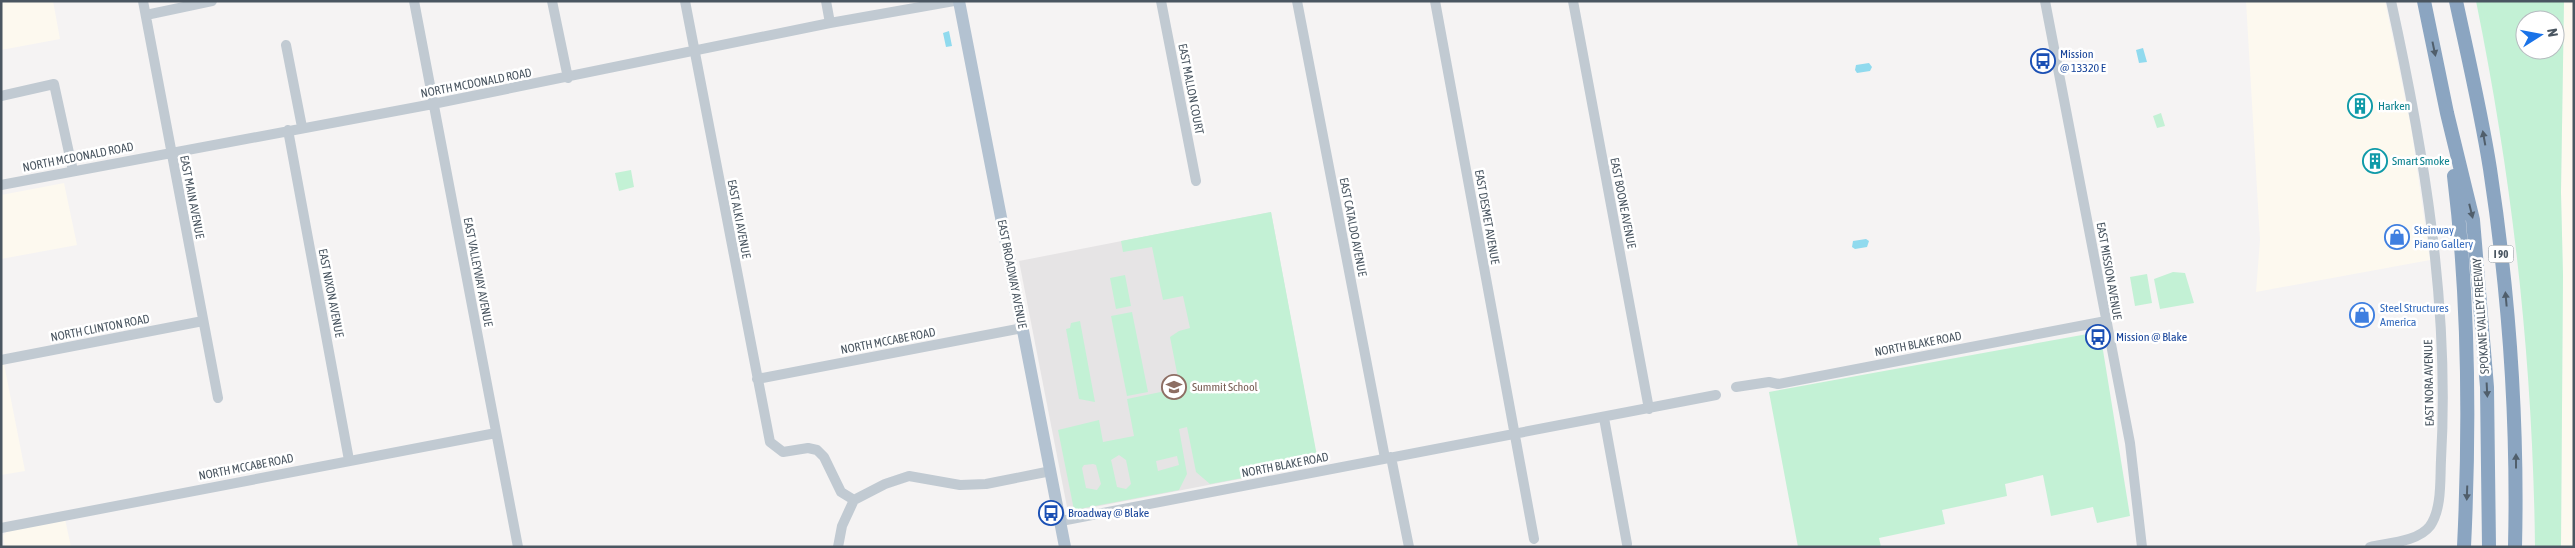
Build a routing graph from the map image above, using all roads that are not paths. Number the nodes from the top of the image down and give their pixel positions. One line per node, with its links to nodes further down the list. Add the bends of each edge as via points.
1 (143, 1): 17 (street, EAST MAIN AVENUE)
2 (212, 1): 17 (street)
3 (414, 1): 23 (street, EAST VALLEYWAY AVENUE)
4 (552, 1): 21 (street)
5 (685, 1): 20 (street, EAST ALKI AVENUE)
6 (826, 1): 18 (street)
7 (954, 1): 18 (street, NORTH MCDONALD ROAD)
8 (959, 1): 33 (main road, EAST BROADWAY AVENUE)
9 (1161, 1): 29 (street, EAST MALLON COURT)
10 (1297, 1): 43 (street, EAST CATALDO AVENUE)
11 (1435, 1): 42 (street, EAST DESMET AVENUE)
12 (1573, 1): 39 (street, EAST BOONE AVENUE)
13 (2046, 1): 32 (street, EAST MISSION AVENUE)
14 (2391, 1): 56 (street, EAST NORA AVENUE, via 2423,165 2439,305 2442,452 2438,505 2429,527 2418,535)
15 (2424, 1): 24 (highway, SPOKANE VALLEY FREEWAY / I 90, one-way to 24)
16 (2456, 1): 59 (highway, SPOKANE VALLEY FREEWAY / I 90, one-way to 16, via 2516,444 2505,284 2489,167)
17 (146, 15): 27 (street, EAST MAIN AVENUE)
18 (830, 23): 20 (street, NORTH MCDONALD ROAD)
19 (286, 45): 25 (street)
20 (694, 50): 21 (street, NORTH MCDONALD ROAD); 35 (street, EAST ALKI AVENUE)
21 (568, 78): 23 (street, NORTH MCDONALD ROAD)
22 (1, 96): 28 (street, via 54,84)
23 (433, 104): 25 (street, NORTH MCDONALD ROAD); 41 (street, EAST VALLEYWAY AVENUE)
24 (2447, 113): 57 (highway, one-way to 57, via 2458,205 2466,328 2468,419); 58 (highway, SPOKANE VALLEY FREEWAY / I 90, one-way to 58, via 2473,220 2478,264 2486,387)
25 (302, 128): 26 (street, NORTH MCDONALD ROAD)
26 (288, 130): 27 (street, NORTH MCDONALD ROAD); 44 (street, EAST NIXON AVENUE)
27 (170, 152): 28 (street, NORTH MCDONALD ROAD); 31 (street, EAST MAIN AVENUE)
28 (73, 172): 30 (street, NORTH MCDONALD ROAD)
29 (1196, 181)
30 (1, 184)
31 (203, 321): 34 (street, NORTH CLINTON ROAD); 38 (street, EAST MAIN AVENUE)
32 (2106, 321): 36 (street, NORTH BLAKE ROAD, via 1778,384 1769,382); 55 (street, EAST MISSION AVENUE, via 2130,443)
33 (1023, 328): 35 (street, NORTH MCCABE ROAD); 45 (main road, EAST BROADWAY AVENUE)
34 (1, 360)
35 (757, 379): 46 (street, EAST ALKI AVENUE, via 770,442 783,452 808,448 817,450 824,456 841,492)
36 (1736, 387)
37 (1716, 395): 39 (street, NORTH BLAKE ROAD)
38 (218, 398)
39 (1649, 409): 40 (street, NORTH BLAKE ROAD)
40 (1604, 418): 42 (street, NORTH BLAKE ROAD); 50 (street)
41 (496, 433): 44 (street, NORTH MCCABE ROAD); 51 (street, EAST VALLEYWAY AVENUE)
42 (1514, 436): 43 (street, NORTH BLAKE ROAD); 49 (street)
43 (1388, 457): 47 (street, NORTH BLAKE ROAD); 54 (street, EAST CATALDO AVENUE)
44 (349, 460): 48 (street, NORTH MCCABE ROAD)
45 (1051, 471): 46 (street, via 986,484 960,485 909,476); 47 (main road, EAST BROADWAY AVENUE)
46 (854, 500): 52 (street, via 842,526)
47 (1061, 521): 53 (main road, EAST BROADWAY AVENUE)
48 (1, 528)
49 (1534, 539)
50 (1627, 544)
51 (518, 547)
52 (838, 547)
53 (1065, 547)
54 (1409, 547)
55 (2142, 547)
56 (2370, 547)
57 (2464, 547)
58 (2489, 547)
59 (2515, 547)

